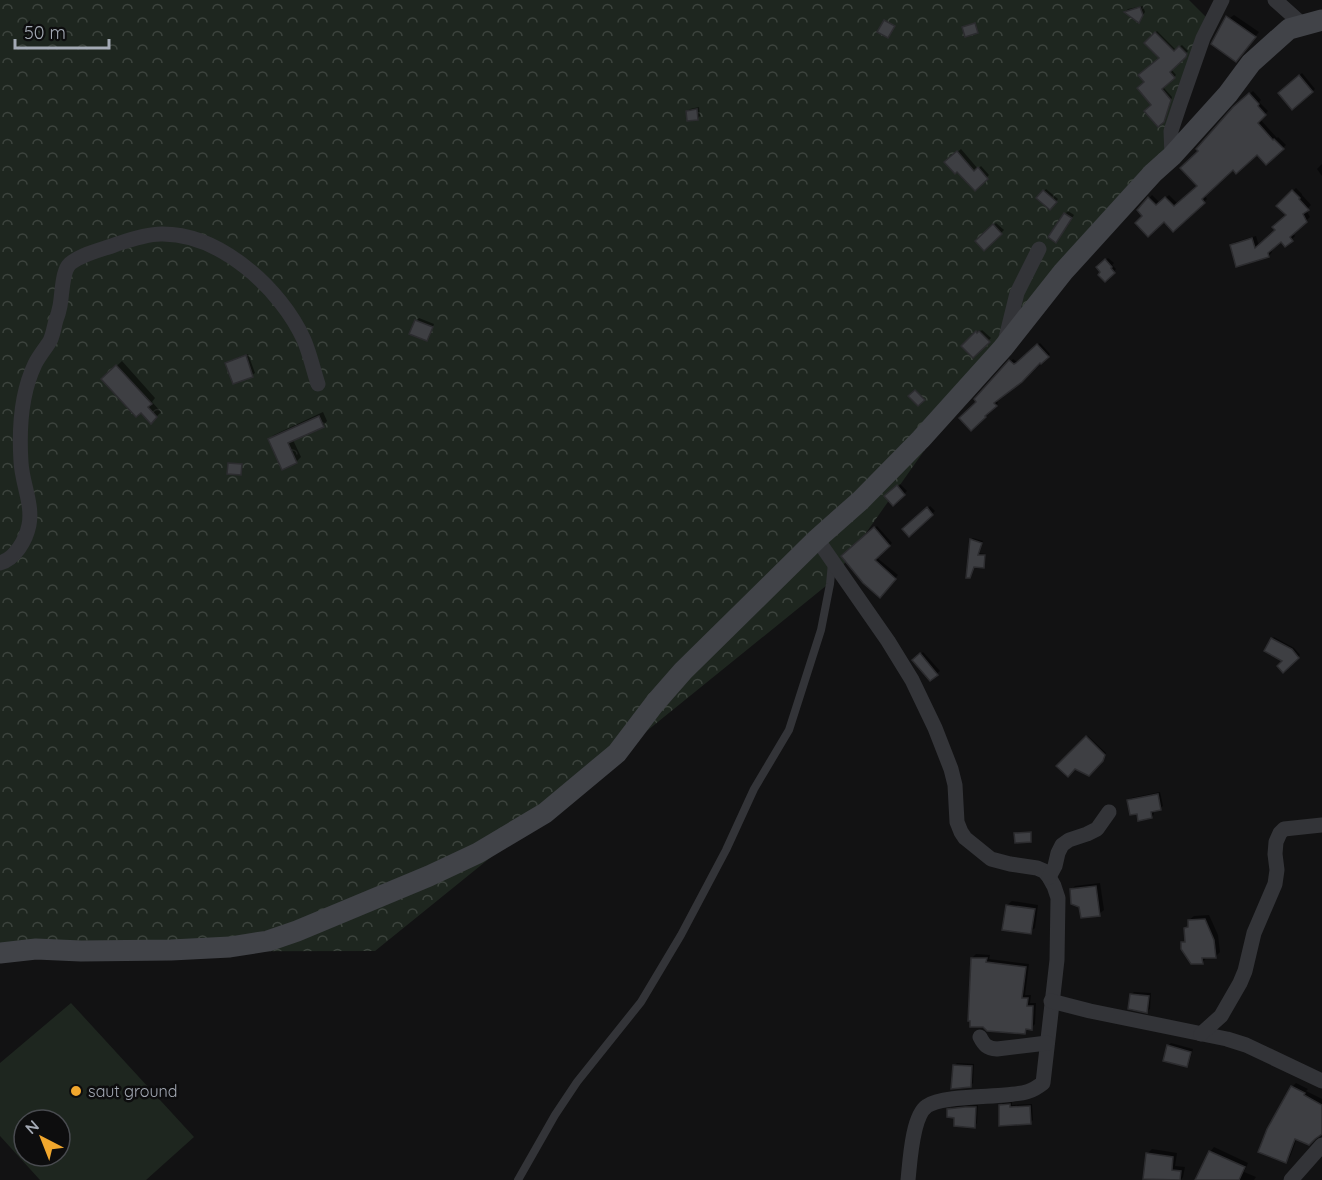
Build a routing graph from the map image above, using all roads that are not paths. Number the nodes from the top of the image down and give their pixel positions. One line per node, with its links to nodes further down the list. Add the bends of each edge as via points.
1 (1222, 0): 4 (street, via 1203,38 1171,131)
2 (1275, 0): 3 (street)
3 (1312, 22): 4 (street, via 1289,29 1251,63)
4 (1172, 156): 6 (street, via 1063,272)
5 (1039, 249): 6 (street, via 1017,293)
6 (1003, 348): 8 (street, via 876,485)
7 (318, 384): 10 (street, via 304,340 282,303 255,275 206,243 160,234 77,259 68,267 51,339 35,364 27,387 21,421 21,464 29,502 27,534 14,554)
8 (817, 539): 9 (street); 14 (street, via 684,671 617,753 545,813 478,853 268,941 171,950 36,949)
9 (832, 562): 13 (street, via 888,641 935,728 951,769 957,822 964,838 991,859 1037,868); 21 (lane, via 821,630 789,730 754,789 681,935 641,1002 577,1082)
10 (0, 563)
11 (1109, 812): 13 (street, via 1097,829 1062,845)
12 (1322, 825): 16 (street, via 1284,829 1276,838 1275,884 1254,933 1245,971 1221,1016)
13 (1049, 877): 15 (street, via 1058,898 1057,960)
14 (0, 953)
15 (1051, 1001): 16 (street); 18 (street)
16 (1201, 1034): 19 (street, via 1245,1045)
17 (980, 1037): 18 (street, via 984,1045 997,1049)
18 (1047, 1043): 22 (street, via 1043,1083 1032,1092 942,1100 927,1106 917,1123)
19 (1322, 1081)
20 (1322, 1144): 23 (street)
21 (518, 1180)
22 (908, 1180)
23 (1291, 1180)

